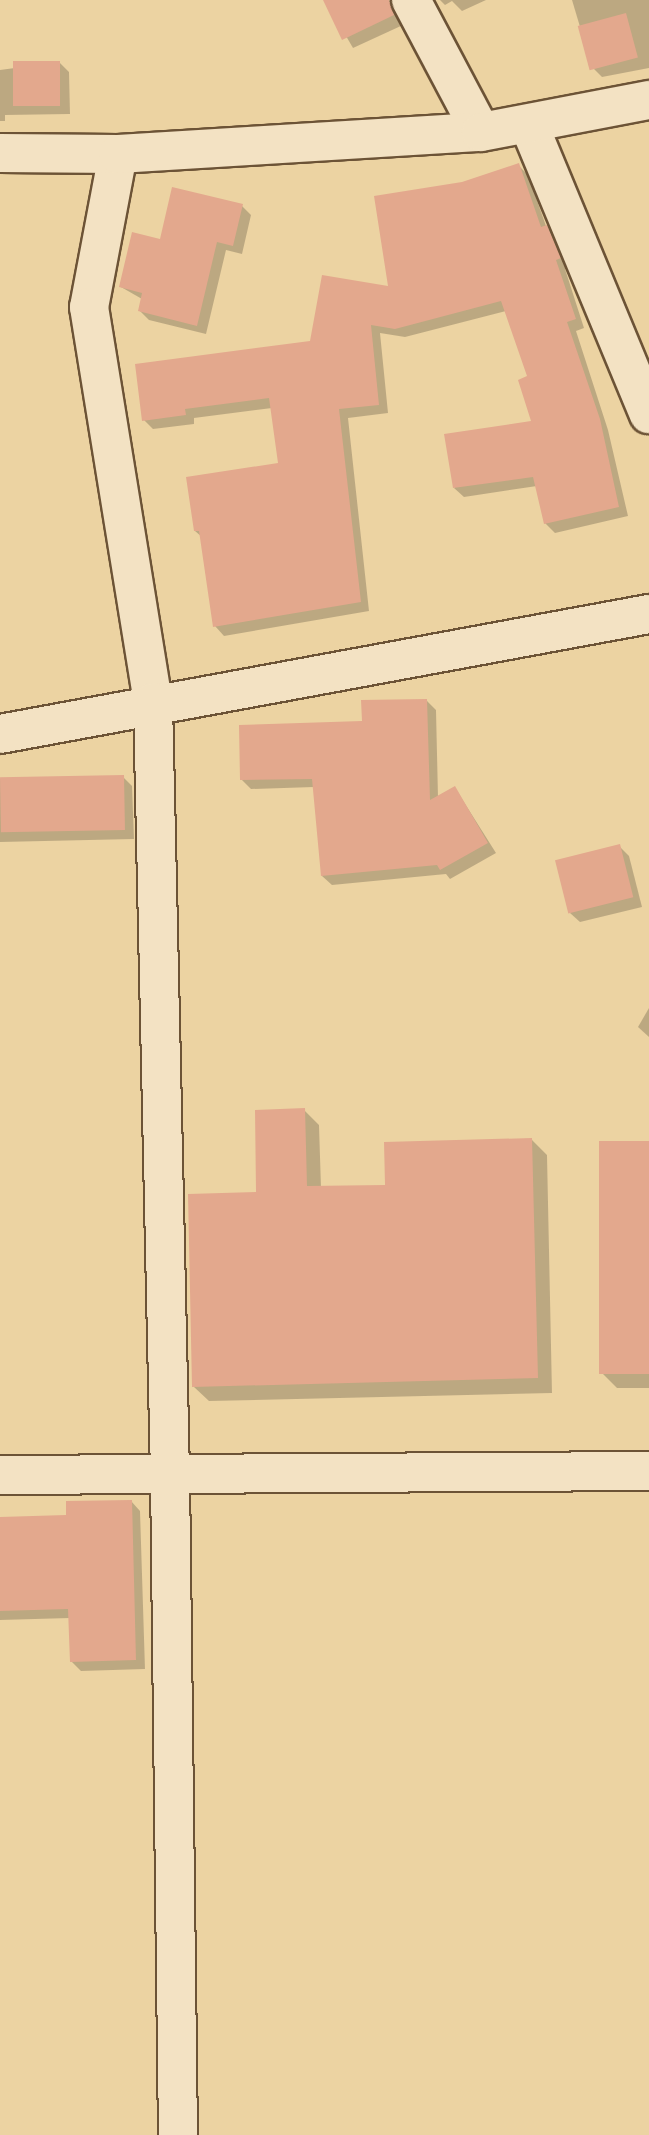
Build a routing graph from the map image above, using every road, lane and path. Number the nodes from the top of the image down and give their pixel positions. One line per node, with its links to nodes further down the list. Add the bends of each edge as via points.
1 (411, 0): 4 (street)
2 (649, 100): 3 (street)
3 (529, 125): 4 (street); 7 (street)
4 (481, 132): 6 (street)
5 (0, 153): 6 (street)
6 (118, 154): 9 (street, via 89,307)
7 (649, 414)
8 (649, 614): 9 (street)
9 (153, 702): 10 (street); 12 (street)
10 (0, 734)
11 (649, 1471): 12 (street)
12 (170, 1474): 13 (street); 14 (street)
13 (0, 1475)
14 (178, 2135)

